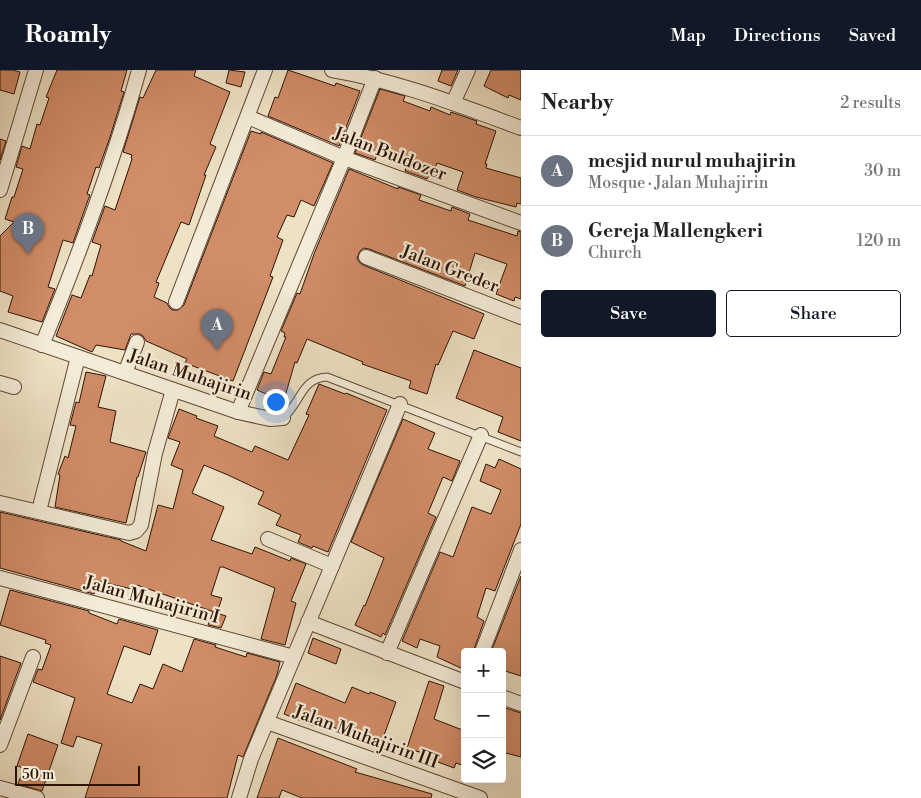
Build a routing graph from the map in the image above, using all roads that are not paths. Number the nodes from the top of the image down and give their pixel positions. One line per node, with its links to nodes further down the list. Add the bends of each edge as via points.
1 (36, 70): 11 (street)
2 (139, 70): 18 (street, via 97,205)
3 (265, 70): 8 (street)
4 (332, 70): 6 (street)
5 (468, 70): 7 (street)
6 (375, 78): 7 (street); 10 (street)
7 (453, 103): 9 (street)
8 (248, 117): 10 (street, Jalan Buldozer); 14 (street)
9 (521, 128)
10 (344, 158): 12 (street, Jalan Buldozer); 25 (street)
11 (0, 190)
12 (521, 223)
13 (366, 257): 15 (street, Jalan Greder)
14 (176, 302)
15 (521, 317)
16 (0, 330): 18 (street, Jalan Muhajirin)
17 (137, 342): 20 (street)
18 (42, 345): 19 (street, Jalan Muhajirin)
19 (78, 357): 20 (street, Jalan Muhajirin); 30 (street)
20 (126, 373): 23 (street, Jalan Muhajirin)
21 (0, 382): 22 (street)
22 (14, 387)
23 (173, 390): 25 (street, Jalan Muhajirin); 30 (street, via 155,453 141,524 136,531 129,533)
24 (400, 404): 26 (lane, Jalan Muhajirin, via 327,377 317,377 309,382); 27 (lane, Jalan Muhajirin); 33 (street)
25 (238, 412): 26 (street, Jalan Muhajirin, via 270,419)
26 (283, 418)
27 (481, 435): 28 (lane, Jalan Muhajirin); 37 (street)
28 (521, 452)
29 (0, 503): 30 (street)
30 (39, 511)
31 (268, 539): 33 (street)
32 (521, 550): 36 (street)
33 (332, 566): 35 (street)
34 (0, 578): 39 (street, Jalan Muhajirin I)
35 (308, 622): 37 (street); 39 (street)
36 (484, 648)
37 (387, 653): 40 (street)
38 (33, 657): 44 (street)
39 (294, 658): 43 (street)
40 (461, 681)
41 (506, 698): 42 (street)
42 (521, 704)
43 (268, 722): 47 (street, via 251,759); 48 (street, Jalan Muhajirin III)
44 (0, 745)
45 (0, 788): 46 (street)
46 (38, 798)
47 (239, 798)
48 (480, 798)

